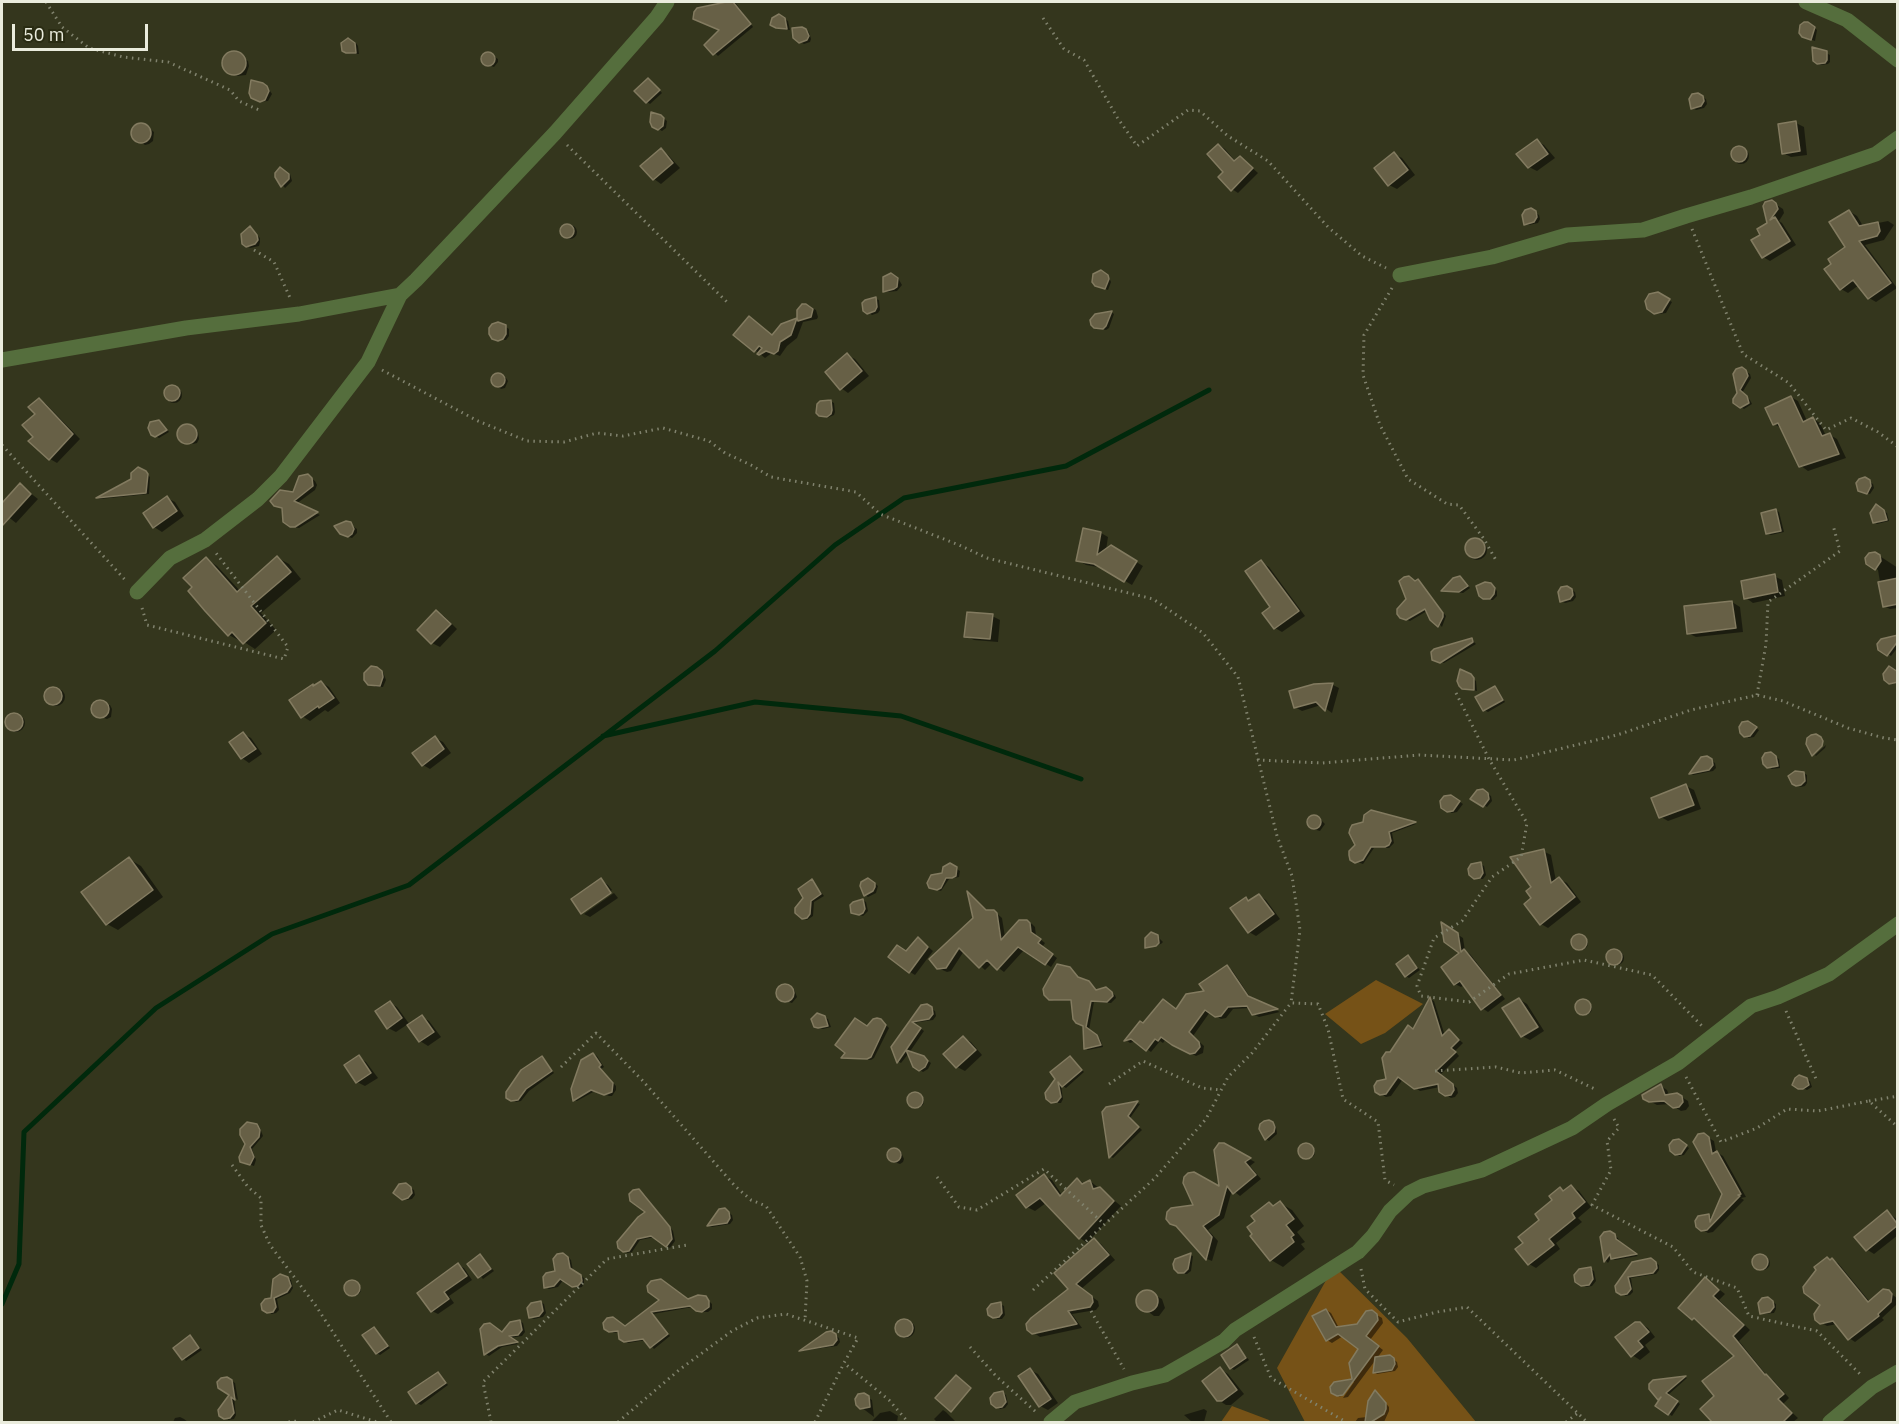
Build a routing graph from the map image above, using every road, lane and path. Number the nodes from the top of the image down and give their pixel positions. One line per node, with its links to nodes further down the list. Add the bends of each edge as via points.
1 (46, 2): 6 (path, via 62,27 89,48 168,62 230,90 238,101)
2 (668, 2): 7 (street)
3 (1806, 2): 5 (street, via 1847,20)
4 (1043, 18): 11 (path, via 1064,49 1084,60 1137,146 1188,110 1200,111 1228,136 1268,161 1328,227 1362,256)
5 (1898, 60)
6 (259, 110)
7 (555, 133): 12 (street); 13 (path)
8 (1898, 138): 9 (street, via 1876,154)
9 (1686, 216): 11 (street, via 1643,231 1567,235 1492,257); 17 (path, via 1743,354 1789,383 1826,430 1851,418)
10 (254, 250): 14 (path, via 273,262)
11 (1400, 275): 19 (path, via 1364,335 1366,385 1380,425 1408,479 1447,504 1459,505)
12 (400, 295): 14 (street); 16 (street)
13 (728, 303)
14 (299, 314): 15 (street, via 186,328)
15 (2, 360)
16 (368, 362): 20 (street, via 281,476 258,499 205,540 170,558); 25 (path, via 478,421 527,441 564,442 597,433 623,436 663,428 709,441 771,477 856,492 880,514 987,558 1153,599 1203,633 1238,677)
17 (1898, 447)
18 (1833, 525): 22 (path, via 1840,551 1768,602)
19 (1497, 562)
20 (137, 592)
21 (1456, 693): 24 (path)
22 (1757, 695): 23 (path, via 1784,701 1848,728); 24 (path, via 1532,756)
23 (1898, 740)
24 (1489, 759): 25 (path, via 1419,755 1322,764); 29 (path, via 1527,823 1521,857 1492,877 1462,921 1434,938 1417,986 1421,996 1469,1002 1509,974 1584,960 1652,975)
25 (1257, 760): 28 (path, via 1276,836 1293,876 1300,930)
26 (1898, 924): 27 (street, via 1829,974)
27 (1778, 997): 29 (street, via 1751,1006); 33 (path)
28 (1292, 1003): 35 (path); 42 (path, via 1318,1004 1328,1029 1343,1099 1378,1122 1385,1180)
29 (1712, 1035): 30 (street)
30 (1677, 1063): 37 (street); 38 (path, via 1721,1142 1757,1128 1787,1109 1818,1111)
31 (561, 1067): 48 (path, via 596,1033 735,1186 751,1200 766,1206 800,1257 807,1281)
32 (1435, 1071): 37 (path, via 1496,1067 1521,1073 1556,1070)
33 (1816, 1079)
34 (1109, 1084): 35 (path, via 1143,1061 1202,1088)
35 (1221, 1090): 43 (path, via 1206,1119 1155,1178)
36 (1898, 1096): 38 (path)
37 (1611, 1101): 42 (street, via 1572,1128 1510,1158); 54 (path, via 1619,1128 1607,1141 1611,1170 1592,1205 1673,1247 1693,1272 1737,1288 1749,1317 1817,1331)
38 (1869, 1101): 39 (path)
39 (1898, 1127)
40 (232, 1165): 61 (path, via 261,1198 261,1224 270,1245 316,1306)
41 (937, 1177): 43 (path, via 959,1207 977,1209 1044,1169)
42 (1409, 1193): 45 (street)
43 (1104, 1224): 46 (path)
44 (687, 1245): 62 (path, via 608,1258 483,1382)
45 (1358, 1252): 49 (street); 55 (path, via 1365,1289 1398,1322 1467,1307)
46 (1033, 1290)
47 (1091, 1311): 53 (path)
48 (805, 1320): 51 (path, via 858,1338); 63 (path, via 786,1314 758,1318 732,1331)
49 (1248, 1322): 53 (street, via 1224,1341 1165,1375); 66 (path, via 1271,1378)
50 (970, 1347): 56 (path, via 996,1377)
51 (844, 1363): 64 (path); 65 (path, via 889,1400)
52 (1898, 1372): 54 (street)
53 (1132, 1383): 56 (street, via 1075,1402)
54 (1872, 1386): 69 (street)
55 (1578, 1413): 67 (path); 68 (path)
56 (1044, 1419)
57 (289, 1422): 58 (path)
58 (297, 1422)
59 (314, 1422): 60 (path, via 338,1410)
60 (377, 1422)
61 (391, 1422)
62 (491, 1422)
63 (618, 1422)
64 (815, 1422)
65 (908, 1422)
66 (1346, 1422)
67 (1566, 1422)
68 (1587, 1422)
69 (1830, 1422)

